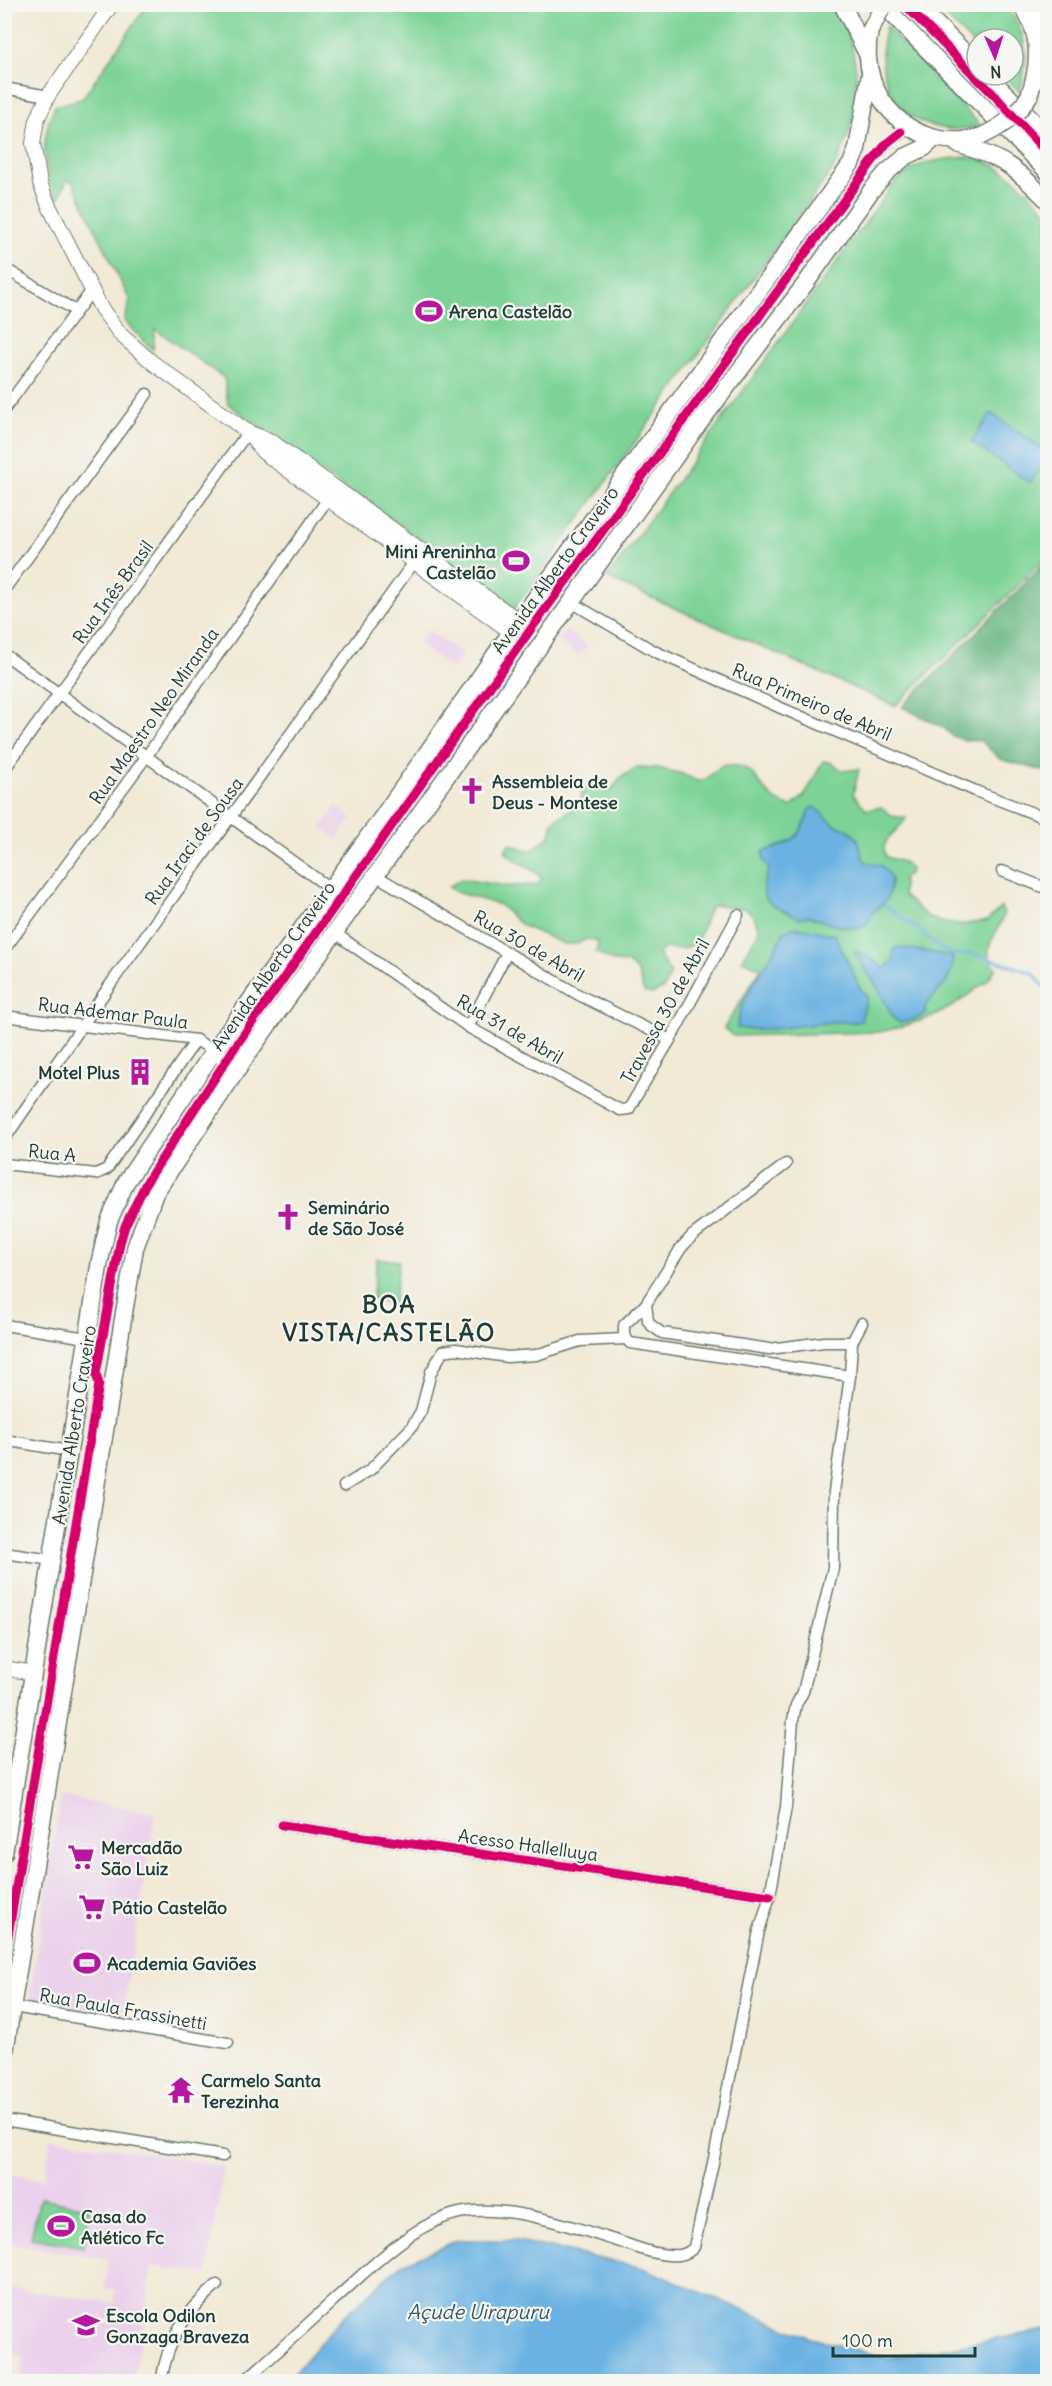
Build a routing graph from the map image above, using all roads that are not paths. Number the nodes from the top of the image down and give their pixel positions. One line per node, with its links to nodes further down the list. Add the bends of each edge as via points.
1 (112, 4): 13 (street)
2 (842, 4): 9 (main road)
3 (883, 4): 9 (main road, bridge, via 870,31); 16 (main road)
4 (916, 4): 8 (main road)
5 (1020, 4): 7 (main road)
6 (1046, 4): 7 (main road)
7 (1041, 52): 15 (main road, bridge, via 1029,96 1005,125 964,141)
8 (965, 53)
9 (867, 54): 10 (main road)
10 (870, 74): 15 (main road, via 894,116 919,132); 28 (main road, Avenida Alberto Craveiro, via 851,164)
11 (999, 87): 14 (main road)
12 (4, 88): 13 (street)
13 (48, 96): 19 (street, via 35,127 35,164 49,206)
14 (1047, 136)
15 (941, 139): 17 (main road, via 1006,163); 27 (main road, Avenida Alberto Craveiro, via 905,157 871,191)
16 (1047, 172)
17 (1047, 201)
18 (4, 268): 20 (street)
19 (92, 290): 20 (street); 23 (street, via 128,342)
20 (76, 311): 22 (street)
21 (147, 394): 26 (street)
22 (4, 410)
23 (248, 432): 24 (street, via 264,452); 28 (street, via 271,441); 30 (street, Rua Inês Brasil)
24 (327, 500): 25 (street); 31 (street, Rua Maestro Neo Miranda)
25 (414, 562): 28 (street); 33 (street, Rua Iraci de Sousa)
26 (4, 590)
27 (571, 602): 34 (street, Rua Primeiro de Abril, via 654,651); 36 (main road, Avenida Alberto Craveiro)
28 (515, 627): 37 (main road, Avenida Alberto Craveiro)
29 (4, 654): 30 (street)
30 (60, 694): 31 (street); 32 (street, Rua Inês Brasil)
31 (146, 757): 33 (street); 41 (street, Rua Maestro Neo Miranda)
32 (4, 770)
33 (232, 817): 37 (street); 44 (street, Rua Iraci de Sousa)
34 (1047, 819)
35 (1002, 871): 38 (street)
36 (375, 875): 40 (main road, Avenida Alberto Craveiro); 42 (street, Rua 30 de Abril)
37 (331, 889): 48 (main road, Avenida Alberto Craveiro)
38 (1047, 889)
39 (738, 915): 47 (street, Travessa 30 de Abril)
40 (335, 933): 45 (street, Rua 31 de Abril); 49 (main road, Avenida Alberto Craveiro)
41 (4, 950)
42 (507, 953): 45 (street); 47 (street, Rua 30 de Abril, via 579,995)
43 (4, 1016): 44 (street, Rua Ademar Paula)
44 (82, 1025): 46 (street, Rua Ademar Paula); 51 (street, Rua Iraci de Sousa)
45 (468, 1027): 50 (street, Rua 31 de Abril)
46 (196, 1040): 48 (street, Rua Ademar Paula); 52 (street, Rua A, via 108,1169 96,1174)
47 (670, 1040): 50 (street, Travessa 30 de Abril, via 629,1108)
48 (214, 1051): 49 (main road); 57 (main road, Avenida Alberto Craveiro, via 116,1203 102,1250)
49 (238, 1068): 72 (main road, Avenida Alberto Craveiro, via 155,1193 135,1248)
50 (614, 1107)
51 (4, 1140)
52 (4, 1164)
53 (786, 1164): 54 (street, via 686,1242)
54 (646, 1304): 58 (street, via 626,1322); 59 (street, via 652,1326 668,1334 769,1349)
55 (862, 1323): 59 (street)
56 (4, 1325): 57 (street)
57 (87, 1338): 62 (main road, Avenida Alberto Craveiro)
58 (625, 1339): 60 (street, via 651,1347); 63 (street, via 584,1341 536,1355 499,1356 456,1349 443,1352 431,1372 421,1411 411,1428 370,1470)
59 (852, 1342): 60 (street)
60 (850, 1376): 71 (street, via 834,1492 833,1568 793,1720 786,1807)
61 (4, 1440): 62 (street)
62 (69, 1451): 65 (main road, Avenida Alberto Craveiro)
63 (344, 1486)
64 (4, 1553): 65 (street)
65 (52, 1560): 67 (main road, Avenida Alberto Craveiro)
66 (4, 1668): 67 (street)
67 (33, 1673): 68 (main road, Avenida Alberto Craveiro)
68 (10, 1784): 70 (main road, Avenida Alberto Craveiro)
69 (282, 1825): 71 (street, Acesso Hallelluya)
70 (4, 1854)
71 (770, 1896): 80 (street, via 759,1931 699,2229 690,2253 659,2254 510,2213 472,2211 454,2216 435,2222 396,2245)
72 (13, 2007): 73 (main road, Avenida Alberto Craveiro); 74 (street, Rua Paula Frassinetti)
73 (7, 2030): 75 (main road, Avenida Alberto Craveiro)
74 (228, 2043)
75 (4, 2058)
76 (4, 2120): 77 (street)
77 (223, 2157)
78 (217, 2285): 79 (street, via 196,2303 178,2330 165,2355)
79 (161, 2382)
80 (246, 2382)

